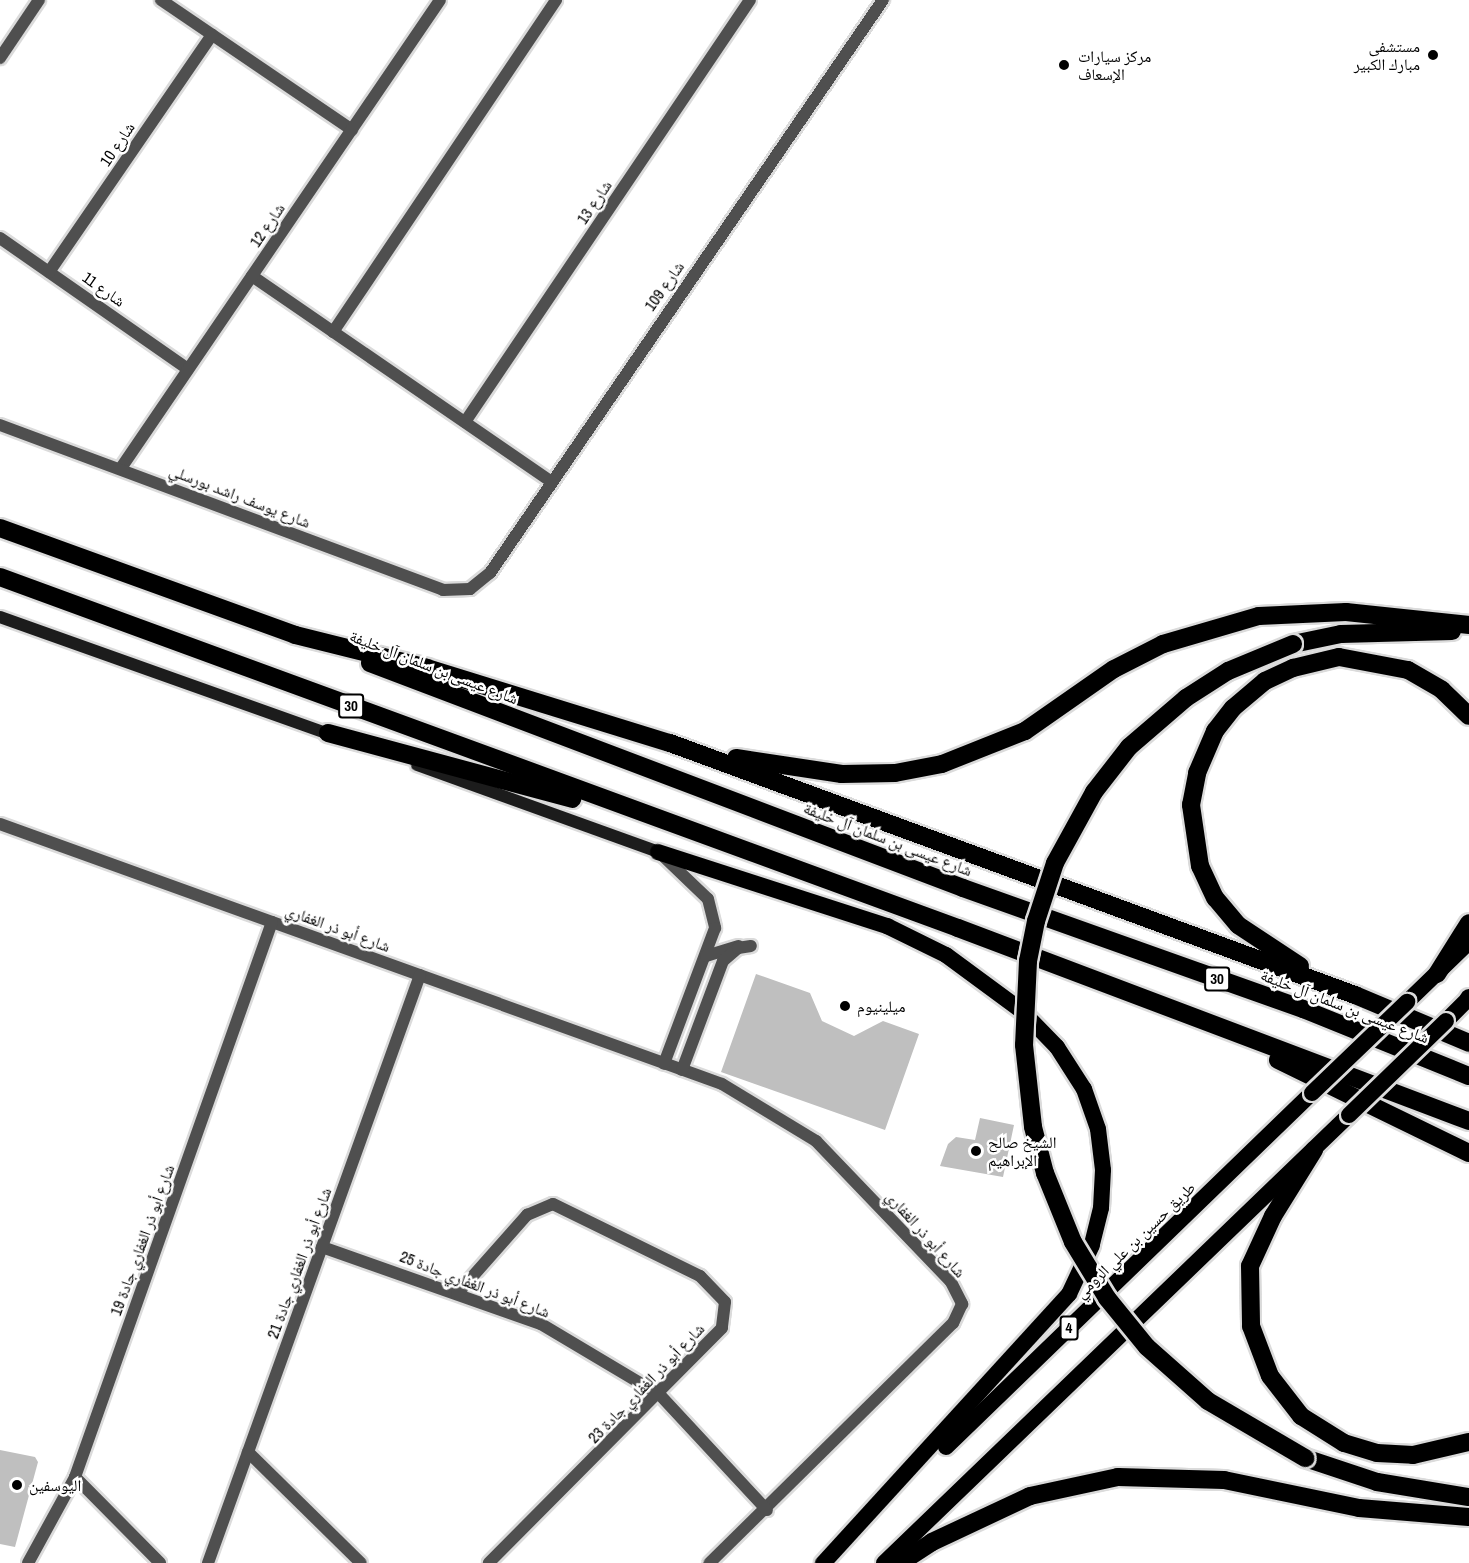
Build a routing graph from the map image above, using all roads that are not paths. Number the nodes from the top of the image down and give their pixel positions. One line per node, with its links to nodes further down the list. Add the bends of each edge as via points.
1 (39, 0): 8 (street)
2 (161, 0): 7 (street)
3 (440, 0): 9 (street, شارع 12)
4 (556, 0): 13 (street)
5 (750, 0): 15 (street, شارع 13)
6 (883, 0): 18 (street, شارع 109)
7 (212, 35): 9 (street); 11 (street, شارع 10)
8 (0, 58)
9 (352, 130): 12 (street, شارع 12)
10 (0, 238): 11 (street, شارع 11)
11 (50, 272): 14 (street, شارع 11)
12 (252, 276): 13 (street); 14 (street, شارع 12)
13 (333, 332): 15 (street)
14 (188, 369): 17 (street, شارع 12)
15 (465, 422): 18 (street)
16 (0, 424): 17 (street, شارع يوسف راشد بورسلي)
17 (121, 468): 21 (street, شارع يوسف راشد بورسلي, via 443,590)
18 (549, 480): 21 (street, شارع 109, via 490,573)
19 (0, 528): 25 (highway, 30)
20 (0, 578): 30 (highway, 30)
21 (470, 589)
22 (0, 617): 27 (main road)
23 (1469, 625): 28 (highway, via 1378,613 1310,611 1214,626 1114,669 1042,720 989,748 918,770 815,773)
24 (1469, 631): 54 (highway, bridge, via 1351,634 1293,644 1228,671 1185,698 1129,747 1094,792 1066,838 1042,899 1028,961 1023,1037 1028,1098 1045,1173 1064,1222 1096,1283 1147,1347 1186,1383 1251,1430 1305,1458 1386,1485)
25 (295, 635): 28 (highway, via 427,668); 44 (highway, شارع عيسى بن سلمان آل خليفة / 30, via 963,888 1303,1009)
26 (1469, 716): 38 (highway, via 1442,690 1408,670 1370,660 1323,659 1277,674 1254,688 1223,718 1208,746 1197,774 1190,819 1194,849 1215,898 1251,936)
27 (328, 733): 30 (highway); 31 (main road)
28 (670, 743): 38 (highway)
29 (0, 824): 32 (street, شارع أبو ذر الغفاري)
30 (701, 835): 40 (highway, 30)
31 (658, 852): 35 (street, via 708,899 715,928); 63 (highway, via 887,926 946,955 1022,1011 1057,1047 1084,1089 1098,1130 1103,1170 1101,1208 1092,1245 1069,1293)
32 (272, 922): 37 (street, شارع أبو ذر الغفاري); 53 (street, شارع أبو ذر الغفاري جادة 19)
33 (1469, 923): 36 (highway)
34 (1469, 942): 36 (highway, طريق حسين بن علي الرومي / 4)
35 (706, 956): 42 (street); 43 (street, via 724,948 748,946 723,962)
36 (1437, 974): 63 (highway, طريق حسين بن علي الرومي / 4, bridge)
37 (420, 975): 42 (street, شارع أبو ذر الغفاري); 48 (street, شارع أبو ذر الغفاري جادة 21)
38 (1355, 995): 41 (highway)
39 (1469, 998): 46 (highway, bridge)
40 (1174, 1010): 45 (highway, 30); 47 (highway)
41 (1469, 1043)
42 (664, 1064): 43 (street, شارع أبو ذر الغفاري)
43 (682, 1070): 55 (street, شارع أبو ذر الغفاري, via 722,1084 816,1141 951,1282 962,1304 953,1323)
44 (1469, 1076)
45 (1469, 1121)
46 (1314, 1150): 51 (highway, via 1273,1216 1250,1266 1251,1326 1270,1376 1301,1416 1344,1443 1394,1455 1430,1453); 64 (highway)
47 (1469, 1153)
48 (322, 1247): 49 (street, شارع أبو ذر الغفاري جادة 25); 52 (street, شارع أبو ذر الغفاري جادة 21)
49 (457, 1294): 50 (street, شارع أبو ذر الغفاري جادة 25, via 541,1324); 50 (street, شارع أبو ذر الغفاري جادة 23, via 527,1215 553,1203 700,1276 725,1302 727,1316 722,1328)
50 (660, 1395): 55 (street, شارع أبو ذر الغفاري جادة 25); 61 (street, شارع أبو ذر الغفاري جادة 23)
51 (1469, 1443)
52 (248, 1452): 59 (street, شارع أبو ذر الغفاري جادة 21); 60 (street)
53 (75, 1477): 57 (street, شارع أبو ذر الغفاري جادة 19); 58 (street)
54 (1469, 1497)
55 (767, 1510): 62 (street, شارع أبو ذر الغفاري)
56 (1469, 1516): 65 (highway, via 1359,1508 1224,1480 1118,1477 1030,1496 932,1542)
57 (28, 1563)
58 (160, 1563)
59 (208, 1563)
60 (362, 1563)
61 (489, 1563)
62 (710, 1563)
63 (824, 1563)
64 (884, 1563)
65 (900, 1563)

